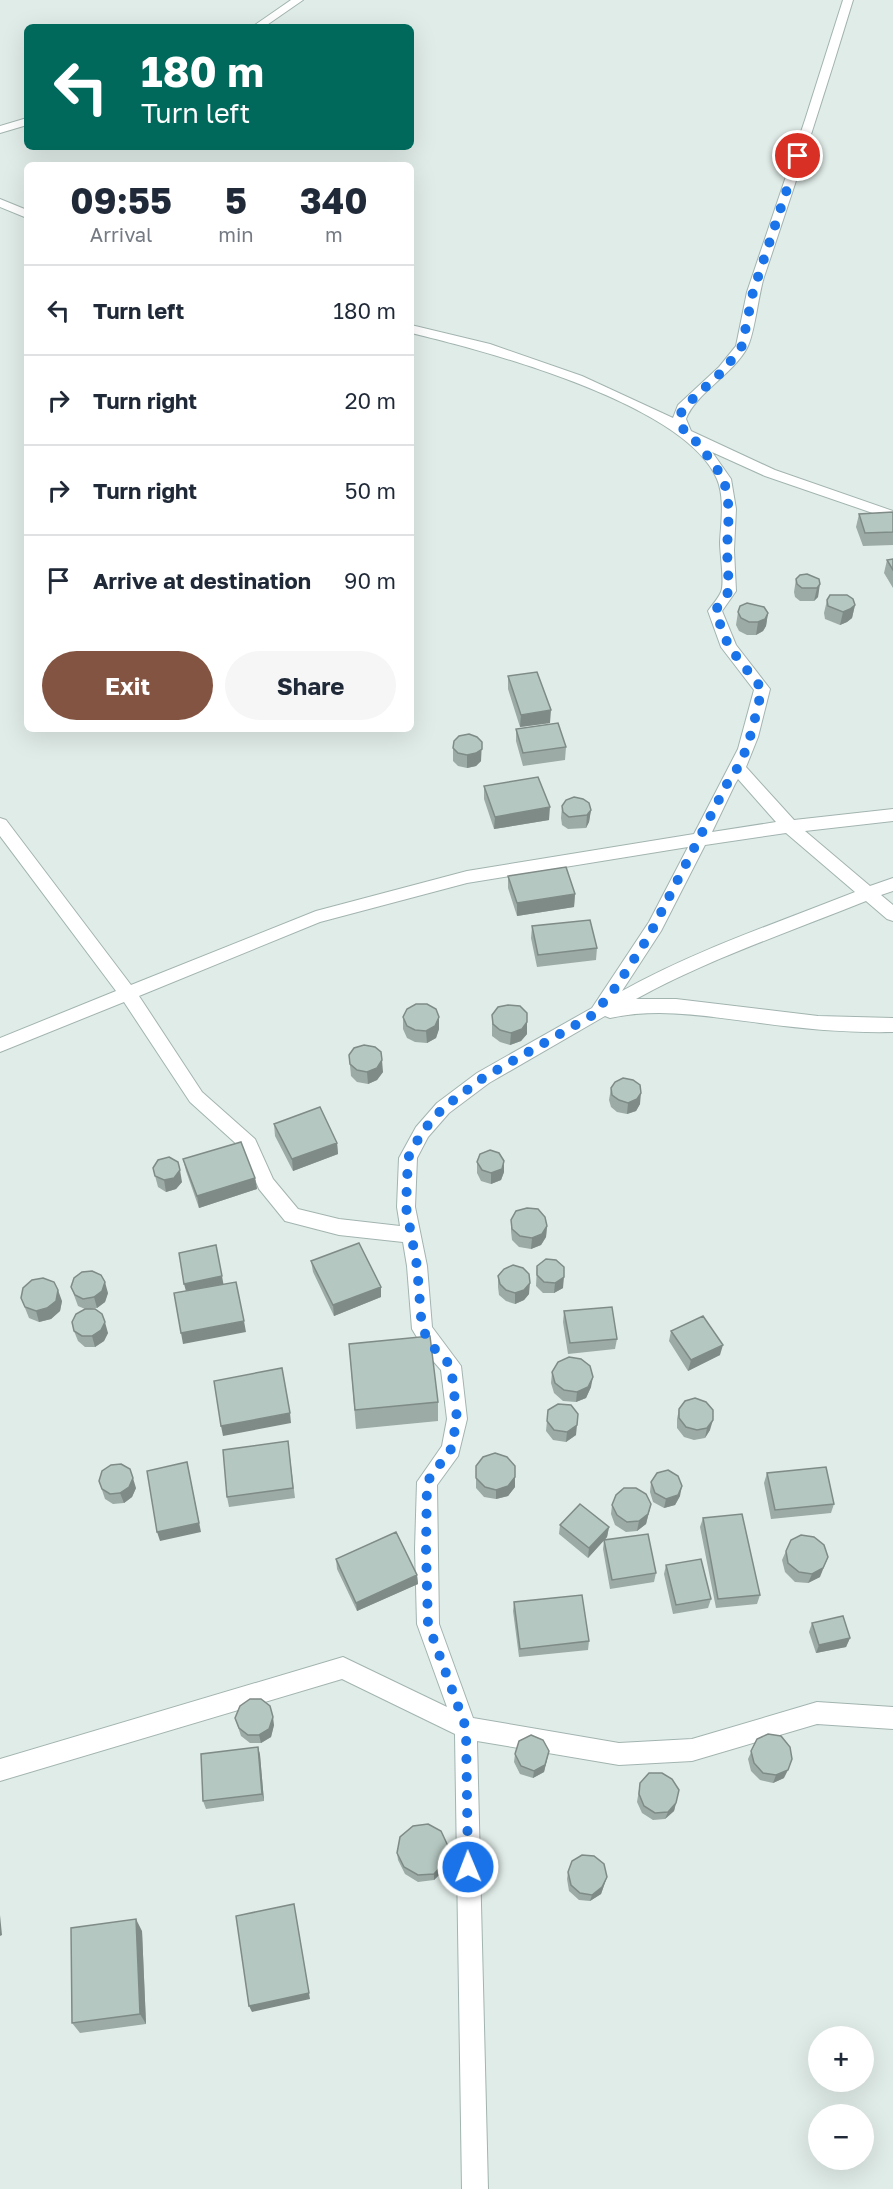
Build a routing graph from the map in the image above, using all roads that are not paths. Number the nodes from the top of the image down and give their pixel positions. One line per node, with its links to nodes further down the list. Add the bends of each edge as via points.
1 (298, 0): 3 (street)
2 (848, 0): 9 (street, via 753,292 742,346 724,370 683,408 679,419)
3 (262, 24)
4 (24, 122): 5 (street)
5 (0, 130)
6 (0, 203): 7 (street)
7 (24, 213)
8 (414, 330): 9 (street, via 485,347 577,379 666,419)
9 (685, 433): 10 (street, via 770,473); 11 (street, via 699,444 724,479 729,509 729,591 715,611 729,647 762,689)
10 (893, 516)
11 (738, 769): 14 (street); 15 (street)
12 (893, 815): 14 (street)
13 (0, 824): 19 (street)
14 (790, 827): 15 (street); 17 (street)
15 (699, 840): 19 (street, via 467,877 326,914); 20 (street, via 649,936)
16 (893, 884): 17 (street)
17 (870, 893): 18 (street); 20 (street, via 652,982)
18 (893, 915)
19 (128, 994): 22 (street); 23 (street, via 196,1097 249,1144 266,1184 292,1215 339,1227)
20 (593, 1015): 21 (street, via 619,1008 695,1007 856,1027); 23 (street, via 483,1078 443,1108 422,1132 408,1158 406,1207)
21 (893, 1025)
22 (0, 1045)
23 (411, 1235): 25 (street, via 422,1329 451,1366 457,1419 451,1449 427,1482 428,1624)
24 (893, 1718): 25 (street, via 817,1713 692,1750 619,1754)
25 (466, 1728): 26 (street, via 343,1668); 27 (street)
26 (0, 1770)
27 (475, 2189)

